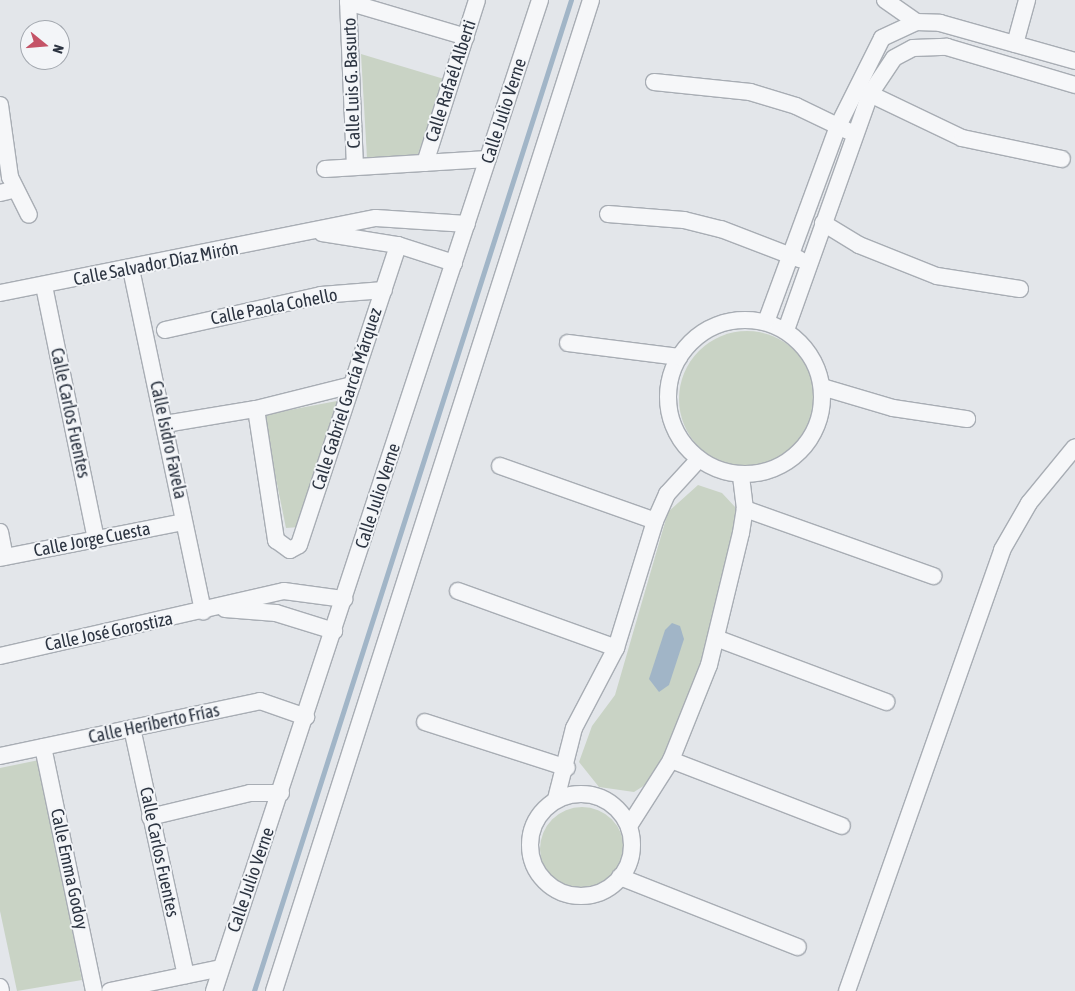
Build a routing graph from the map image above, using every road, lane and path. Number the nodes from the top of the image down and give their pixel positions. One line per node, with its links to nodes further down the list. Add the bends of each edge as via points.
1 (477, 0): 8 (street, Calle Rafaél Alberti)
2 (540, 0): 17 (street, Calle Julio Verne)
3 (591, 0): 88 (street)
4 (887, 0): 7 (street)
5 (1027, 0): 9 (street)
6 (348, 1): 8 (street); 20 (street, Calle Luis G. Basurto)
7 (916, 22): 9 (street, via 940,23); 15 (street, via 898,27 876,46)
8 (466, 37): 19 (street, Calle Rafaél Alberti)
9 (1015, 44): 10 (street)
10 (1075, 61)
11 (654, 82): 15 (street, via 750,92)
12 (1075, 85): 13 (street, via 931,45 894,58)
13 (870, 94): 16 (street); 18 (street, via 962,138)
14 (0, 105): 22 (street)
15 (838, 126): 16 (street); 30 (street)
16 (856, 135): 26 (street)
17 (488, 159): 19 (street); 27 (street, Calle Julio Verne)
18 (1062, 159)
19 (426, 163): 20 (street)
20 (355, 167): 21 (street)
21 (325, 169)
22 (16, 189): 23 (street); 24 (street)
23 (0, 193)
24 (29, 214)
25 (608, 214): 30 (street, via 684,220)
26 (823, 223): 31 (street); 35 (street, via 859,245 921,271 978,285)
27 (467, 224): 28 (street, Calle Salvador Díaz Mirón, via 376,218); 32 (street, Calle Julio Verne)
28 (312, 232): 29 (street, Calle Salvador Díaz Mirón); 33 (street, Calle Salvador Díaz Mirón)
29 (398, 245): 32 (street, Calle Salvador Díaz Mirón); 36 (street, Calle Gabriel García Márquez)
30 (790, 255): 31 (street); 38 (street)
31 (807, 262): 40 (street)
32 (454, 263): 60 (street, Calle Julio Verne)
33 (130, 269): 34 (street, Calle Salvador Díaz Mirón); 47 (street, Calle Isidro Favela)
34 (44, 286): 37 (street, Calle Salvador Díaz Mirón); 56 (street, Calle Carlos Fuentes)
35 (1020, 289)
36 (384, 290): 39 (street, Calle Paola Cohello, via 322,295); 43 (street, Calle Gabriel García Márquez)
37 (0, 293)
38 (766, 322): 40 (street); 42 (street, via 746,319 714,327 691,342)
39 (165, 330)
40 (786, 330): 44 (street, via 810,355)
41 (568, 343): 42 (street)
42 (679, 357): 49 (street, via 668,393 669,412 685,446)
43 (352, 385): 45 (street); 45 (street, Calle Gabriel García Márquez, via 299,545 290,550 282,548 276,540)
44 (822, 387): 46 (street, via 893,408); 51 (street, via 819,417 802,450 777,467)
45 (256, 409): 47 (street)
46 (966, 419)
47 (165, 424): 54 (street, Calle Isidro Favela)
48 (1075, 446): 89 (street, via 1029,504 1002,550)
49 (699, 459): 51 (street); 53 (street, via 667,494)
50 (500, 466): 53 (street)
51 (741, 474): 52 (street)
52 (745, 509): 58 (street); 63 (street)
53 (655, 521): 64 (street)
54 (184, 522): 56 (street, Calle Jorge Cuesta); 61 (street, Calle Isidro Favela)
55 (0, 532): 57 (street)
56 (96, 539): 57 (street, Calle Jorge Cuesta)
57 (2, 558)
58 (933, 576)
59 (458, 591): 64 (street)
60 (344, 599): 61 (street, Calle José Gorostiza, via 284,590); 62 (street, Calle Julio Verne)
61 (210, 610): 62 (street, Calle José Gorostiza, via 276,613); 65 (street, Calle José Gorostiza)
62 (334, 630): 67 (street, Calle Julio Verne)
63 (716, 638): 66 (street); 72 (street, via 698,696)
64 (616, 648): 73 (street, via 574,728)
65 (0, 656)
66 (886, 702)
67 (306, 716): 69 (street, Calle Heriberto Frías, via 260,701); 74 (street, Calle Julio Verne)
68 (425, 722): 73 (street)
69 (132, 728): 70 (street, Calle Heriberto Frías); 76 (street, Calle Carlos Fuentes)
70 (43, 747): 71 (street, Calle Heriberto Frías); 85 (street, Calle Emma Godoy)
71 (0, 756)
72 (671, 760): 77 (street); 78 (street)
73 (567, 768): 75 (street)
74 (281, 793): 76 (street, via 250,793); 81 (street, Calle Julio Verne)
75 (556, 800): 77 (street, via 573,794 606,800); 79 (street, via 543,810 530,839 531,856 542,877 561,892 577,896 600,891)
76 (150, 817): 82 (street, Calle Carlos Fuentes)
77 (629, 826): 79 (street, via 631,853)
78 (842, 826)
79 (620, 877): 80 (street)
80 (798, 947)
81 (221, 968): 82 (street); 87 (street, Calle Julio Verne)
82 (186, 975): 86 (street)
83 (0, 987): 84 (street)
84 (1, 991)
85 (94, 991)
86 (110, 991)
87 (214, 991)
88 (274, 991)
89 (847, 991)

